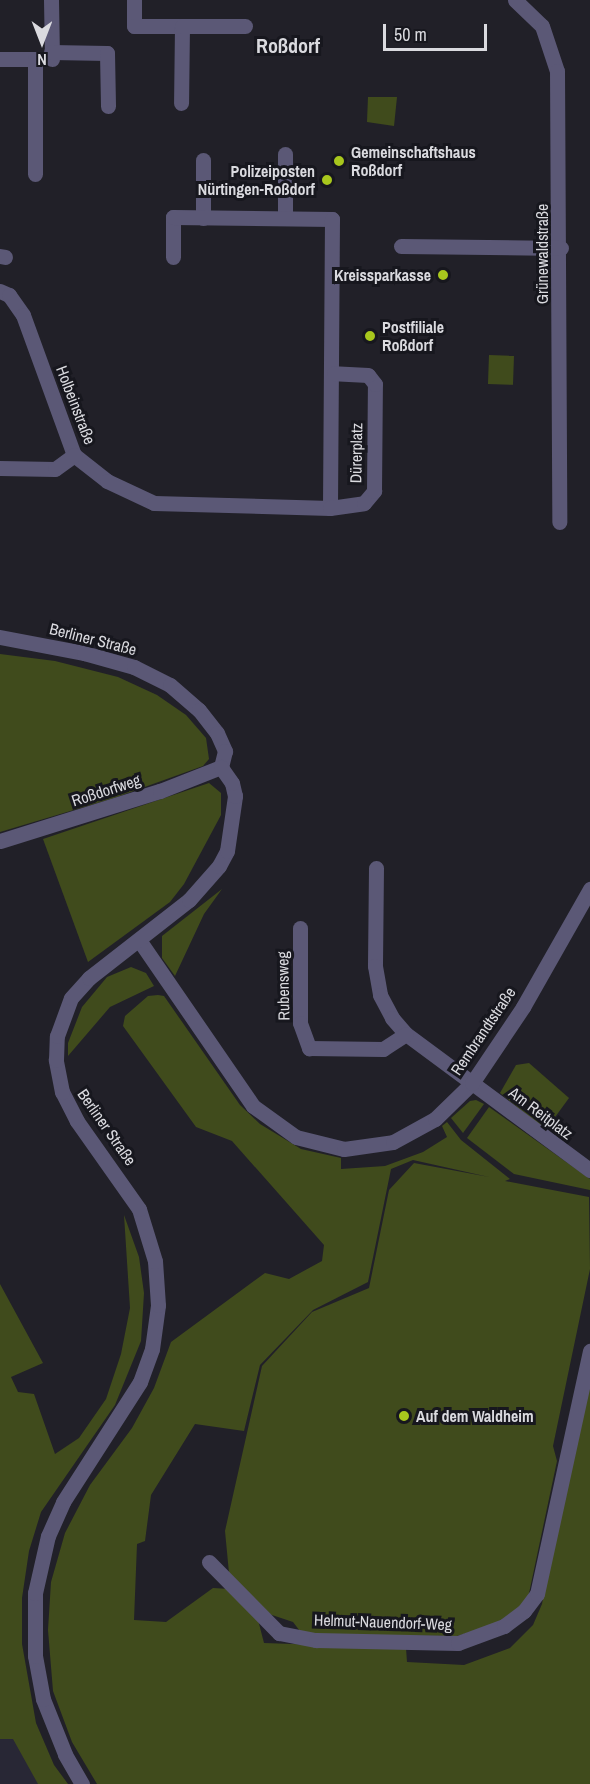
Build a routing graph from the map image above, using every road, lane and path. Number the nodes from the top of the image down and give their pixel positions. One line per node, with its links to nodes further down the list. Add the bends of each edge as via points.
1 (51, 0): 8 (street, via 52,56 107,53)
2 (134, 0): 4 (street, via 134,26)
3 (515, 0): 15 (street, Grünewaldstraße, via 542,26 557,71)
4 (182, 26): 5 (street); 7 (street)
5 (245, 26)
6 (0, 59): 11 (street, via 35,59)
7 (181, 103)
8 (108, 106)
9 (285, 154): 13 (street)
10 (203, 160): 12 (street)
11 (34, 174)
12 (203, 218): 13 (street); 16 (street, via 173,217)
13 (285, 218): 18 (street, Dürerplatz, via 332,219)
14 (401, 246): 15 (street)
15 (561, 248): 22 (street, Grünewaldstraße)
16 (173, 257)
17 (0, 291): 19 (street, Holbeinstraße, via 9,295 23,315)
18 (334, 373): 21 (street, Dürerplatz); 21 (street, Dürerplatz, via 368,375 374,381 375,462 374,490 369,499 358,506)
19 (74, 455): 20 (street, via 54,469); 21 (street, Holbeinstraße, via 107,482 154,503)
20 (0, 468)
21 (330, 508)
22 (559, 522)
23 (0, 636): 24 (street, Berliner Straße, via 104,658 134,667 170,685 218,733 225,751)
24 (221, 767): 25 (street, Roßdorfweg, via 128,802); 29 (street, Berliner Straße, via 234,789 227,851 207,883)
25 (0, 841)
26 (376, 868): 30 (street, via 375,966 380,995)
27 (590, 889): 31 (street, Rembrandtstraße, via 522,1007)
28 (300, 928): 30 (street, Rubensweg, via 300,1023 309,1048 383,1049)
29 (139, 940): 31 (street, Rembrandtstraße, via 253,1106 296,1137 344,1149 393,1142 435,1119); 35 (street, Berliner Straße, via 96,972 71,999 57,1044 62,1092 77,1121 139,1209 155,1261 158,1305 152,1349 140,1382 63,1502 48,1536 35,1593 36,1656 43,1699)
30 (406, 1034): 31 (street)
31 (472, 1083): 32 (street, Am Reitplatz)
32 (590, 1170)
33 (590, 1351): 34 (street, Helmut-Nauendorf-Weg, via 537,1594 524,1611 504,1626 458,1643 316,1640 279,1633)
34 (209, 1562)
35 (82, 1784)

